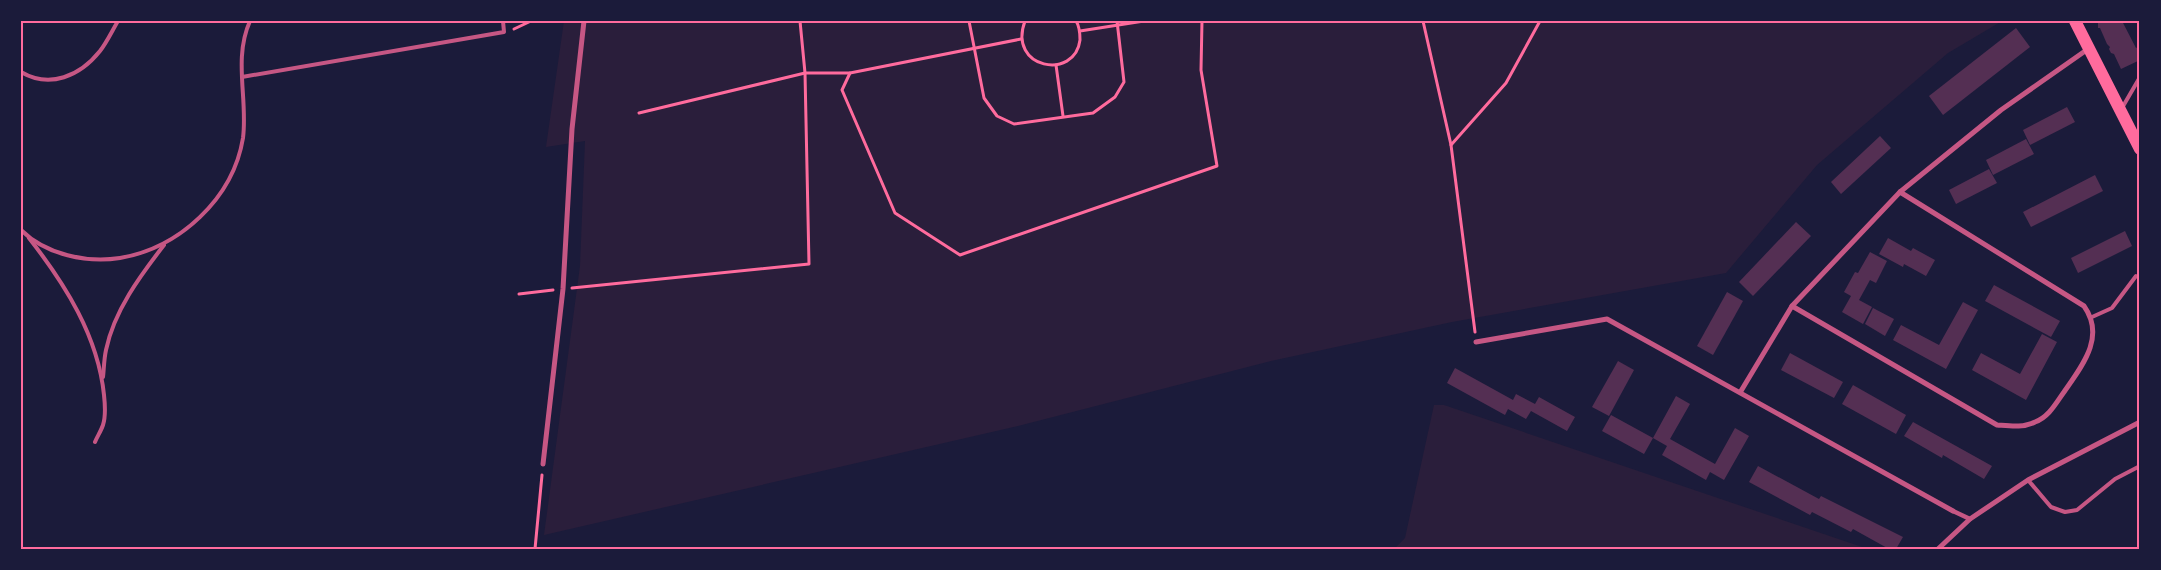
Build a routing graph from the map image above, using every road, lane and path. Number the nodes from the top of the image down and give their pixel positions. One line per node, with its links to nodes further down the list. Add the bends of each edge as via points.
1 (118, 21): 22 (lane, via 101,50 84,68 68,77 48,81)
2 (250, 21): 25 (lane, via 242,50)
3 (502, 21): 17 (lane)
4 (531, 21): 17 (path)
5 (584, 21): 37 (street, via 572,129)
6 (800, 21): 24 (path)
7 (969, 21): 19 (path)
8 (1025, 21): 18 (path)
9 (1076, 21): 16 (path)
10 (1144, 21): 15 (path)
11 (1202, 21): 23 (path, via 1201,70 1217,166 960,255 895,213 842,90)
12 (1423, 21): 30 (path)
13 (1540, 21): 30 (path, via 1506,83)
14 (2075, 21): 20 (main road)
15 (1117, 23): 16 (path); 29 (path, via 1124,82 1115,97 1093,113)
16 (1080, 31): 21 (path, via 1074,54)
17 (504, 32): 25 (lane)
18 (1022, 39): 19 (path); 21 (path, via 1025,51 1032,59 1041,64)
19 (973, 48): 23 (path); 29 (path, via 984,98 997,116 1014,124)
20 (2088, 49): 27 (main road); 32 (street, via 2002,110)
21 (1056, 65): 29 (path)
22 (21, 72)
23 (850, 73): 24 (path)
24 (805, 74): 28 (path); 37 (path, via 809,264)
25 (242, 76): 35 (lane, via 242,138 233,170 216,199 192,224)
26 (2140, 77): 27 (lane)
27 (2120, 111): 31 (main road)
28 (639, 113)
29 (1063, 116)
30 (1450, 146): 41 (path)
31 (2140, 149)
32 (1900, 192): 39 (street); 40 (street, via 2084,306)
33 (21, 230): 34 (lane)
34 (26, 234): 35 (lane, via 47,248 74,257 103,260 136,255); 42 (lane, via 52,267 75,306 92,342)
35 (166, 244): 42 (lane, via 126,300 106,349)
36 (2136, 276): 40 (lane, via 2112,308)
37 (563, 289): 38 (path); 46 (street)
38 (519, 294)
39 (1792, 306): 40 (street, via 1997,424 2019,426 2048,415 2087,358); 43 (street)
40 (2092, 317)
41 (1476, 342): 43 (street, via 1607,319)
42 (103, 381): 45 (lane, via 104,424)
43 (1741, 391): 49 (street)
44 (2140, 422): 48 (street)
45 (95, 442)
46 (543, 464): 51 (path)
47 (2140, 466): 48 (lane, via 2115,478 2077,510 2065,512 2051,507)
48 (2028, 480): 50 (street)
49 (1953, 511): 50 (street)
50 (1970, 519): 52 (street)
51 (535, 549)
52 (1938, 549)

